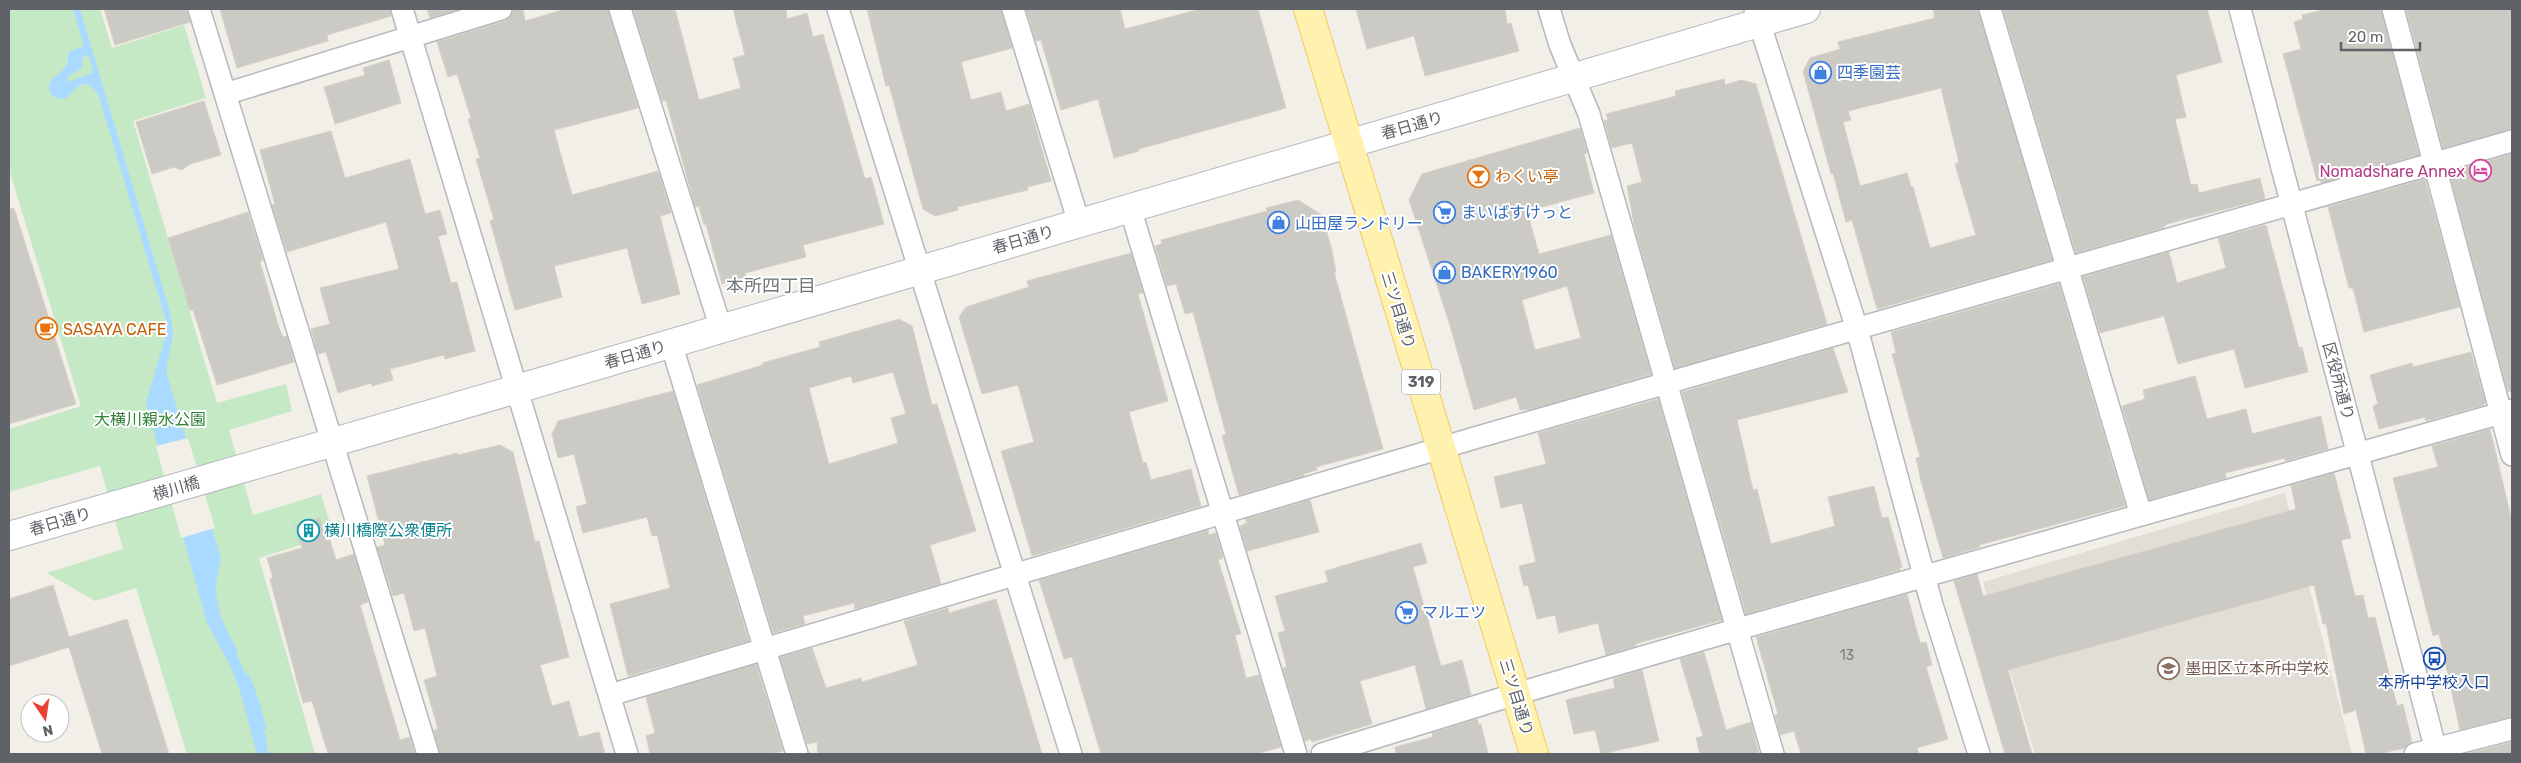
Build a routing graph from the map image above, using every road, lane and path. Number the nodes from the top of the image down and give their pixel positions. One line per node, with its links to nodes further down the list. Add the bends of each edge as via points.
1 (199, 9): 16 (street)
2 (402, 9): 14 (street)
3 (501, 9): 14 (street)
4 (620, 9): 25 (street)
5 (838, 9): 24 (street)
6 (1013, 9): 22 (street)
7 (1308, 9): 18 (main road, 三ツ目通り / 319)
8 (1549, 9): 15 (street)
9 (1806, 9): 13 (street, 春日通り)
10 (1990, 9): 23 (street)
11 (2240, 9): 20 (street, 区役所通り)
12 (2393, 9): 19 (street)
13 (1757, 16): 15 (street, 春日通り); 26 (street)
14 (411, 36): 16 (street); 29 (street)
15 (1573, 76): 18 (street, 春日通り); 28 (street, via 1589,114)
16 (225, 94): 31 (street)
17 (2512, 141): 19 (street)
18 (1348, 144): 21 (street, 春日通り); 32 (main road, 三ツ目通り / 319)
19 (2434, 164): 20 (street); 30 (street)
20 (2293, 204): 23 (street); 33 (street, 区役所通り)
21 (1130, 208): 22 (street, 春日通り); 37 (street)
22 (1079, 223): 24 (street, 春日通り)
23 (2069, 268): 26 (street); 38 (street)
24 (921, 270): 25 (street, 春日通り); 40 (street)
25 (721, 328): 27 (street, 春日通り)
26 (1857, 329): 28 (street); 41 (street)
27 (671, 343): 29 (street, 春日通り); 43 (street)
28 (1667, 383): 32 (street); 42 (street)
29 (517, 389): 31 (street, 春日通り); 45 (street)
30 (2507, 411): 33 (street); 34 (street)
31 (334, 443): 35 (street, 春日通り); 48 (street)
32 (1441, 448): 37 (street); 44 (main road, 三ツ目通り / 319)
33 (2357, 452): 38 (street); 47 (street, 区役所通り)
34 (2512, 456)
35 (240, 470): 36 (street, 横川橋)
36 (111, 506): 39 (street, 春日通り)
37 (1222, 512): 40 (street); 52 (street)
38 (2141, 514): 41 (street)
39 (9, 536)
40 (1016, 575): 43 (street); 51 (street)
41 (1925, 578): 42 (street); 56 (street)
42 (1738, 629): 44 (street); 55 (street)
43 (765, 649): 45 (street); 50 (street)
44 (1516, 694): 53 (street); 54 (main road, 三ツ目通り / 319)
45 (610, 696): 49 (street)
46 (2512, 729): 47 (street)
47 (2437, 752): 57 (street)
48 (428, 754)
49 (627, 754)
50 (797, 754)
51 (1071, 754)
52 (1296, 754)
53 (1322, 754)
54 (1534, 754)
55 (1773, 754)
56 (1979, 754)
57 (2415, 754)

